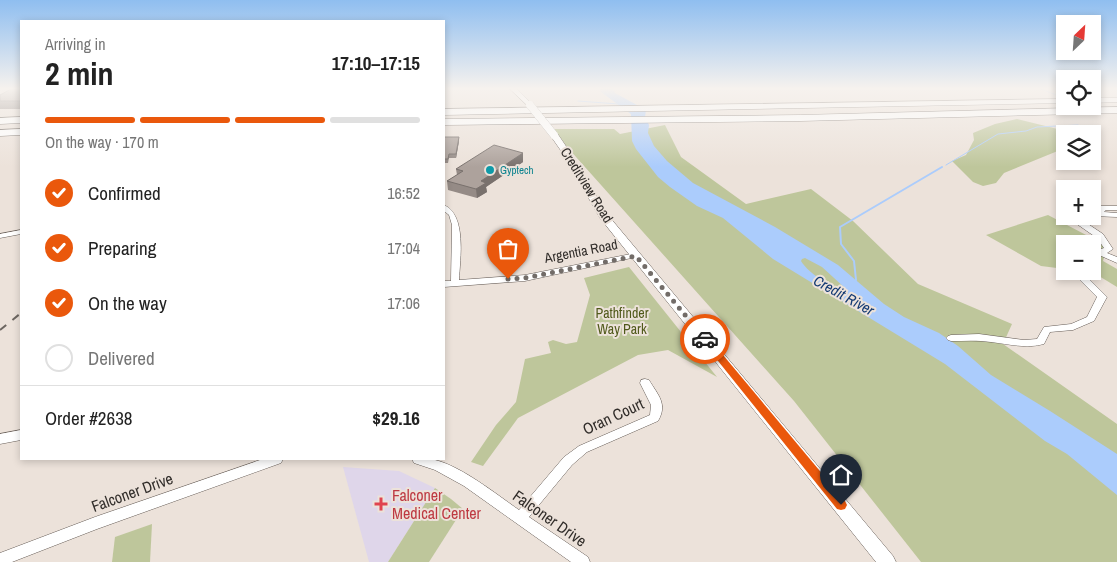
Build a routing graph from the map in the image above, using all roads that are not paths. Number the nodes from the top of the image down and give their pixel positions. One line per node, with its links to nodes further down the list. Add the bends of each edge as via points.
1 (505, 114): 9 (highway)
2 (537, 114): 34 (main road, Creditview Road, bridge, via 569,154 592,199)
3 (735, 114): 8 (highway)
4 (767, 114): 8 (highway)
5 (845, 114): 8 (highway)
6 (1110, 114): 13 (highway)
7 (445, 117): 9 (highway)
8 (666, 117): 9 (highway); 9 (highway); 13 (highway)
9 (608, 118): 14 (highway); 17 (highway, via 526,128)
10 (1117, 118): 13 (highway)
11 (20, 120): 12 (highway)
12 (0, 121)
13 (916, 121)
14 (445, 122)
15 (20, 125): 16 (highway)
16 (0, 126)
17 (445, 130)
18 (20, 133): 19 (highway)
19 (0, 134)
20 (20, 140): 21 (highway)
21 (0, 141)
22 (445, 208): 37 (street, via 452,214 456,225)
23 (1117, 208): 24 (street)
24 (1101, 210)
25 (1101, 213): 26 (street)
26 (1117, 215)
27 (1084, 225): 29 (street)
28 (20, 232): 30 (street)
29 (1097, 235)
30 (0, 236)
31 (1101, 238): 32 (street, via 1109,249)
32 (1101, 252)
33 (1101, 255): 35 (street)
34 (636, 256): 37 (street, Argentia Road, via 525,278); 48 (main road, Creditview Road)
35 (1117, 260)
36 (1085, 280): 39 (street, via 1102,297 1091,319 1073,327 1047,329 1040,342 1027,344 972,337)
37 (454, 282): 38 (street, Argentia Road)
38 (445, 284)
39 (951, 338)
40 (645, 383): 45 (street, Oran Court, via 658,406 654,418 583,449 568,461)
41 (20, 436): 42 (street)
42 (0, 439)
43 (269, 460): 46 (street, Falconer Drive)
44 (421, 460): 45 (street, Falconer Drive, via 468,482)
45 (520, 518): 47 (street, Falconer Drive)
46 (0, 560)
47 (583, 562)
48 (887, 562)

